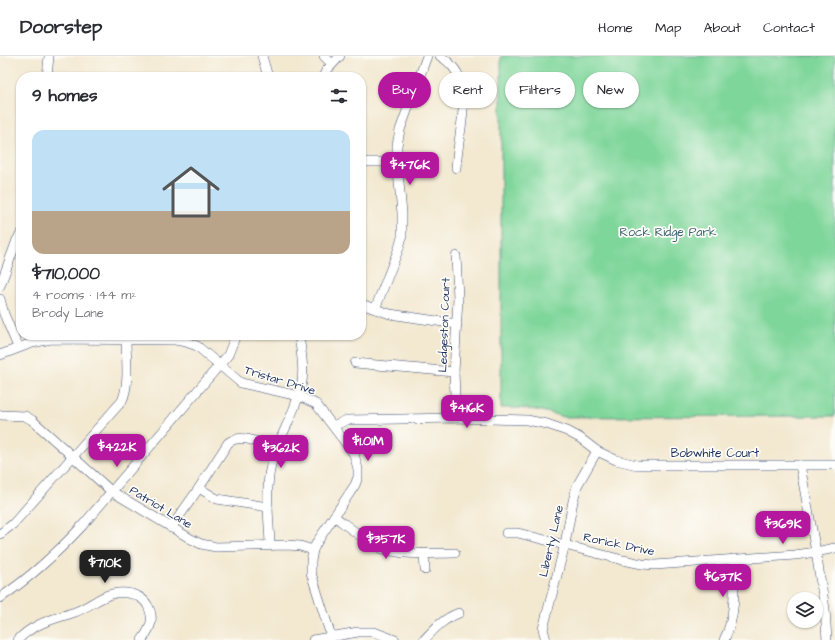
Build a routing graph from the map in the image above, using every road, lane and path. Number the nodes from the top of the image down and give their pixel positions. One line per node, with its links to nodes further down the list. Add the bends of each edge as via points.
1 (49, 56): 8 (street)
2 (262, 56): 9 (street)
3 (324, 56): 7 (street)
4 (340, 56): 7 (street)
5 (428, 56): 12 (street, via 400,130)
6 (440, 56): 13 (street, via 456,71 464,94)
7 (332, 64): 10 (street)
8 (47, 72)
9 (267, 72)
10 (326, 72)
11 (366, 162): 12 (street)
12 (397, 162): 19 (street, via 402,237)
13 (456, 168)
14 (16, 243): 16 (street)
15 (456, 256): 20 (street, Ledgeston Court)
16 (0, 286)
17 (0, 299): 26 (street)
18 (366, 306): 19 (street)
19 (376, 309): 20 (street, via 390,314)
20 (457, 324): 30 (street, Ledgeston Court)
21 (45, 340): 26 (street, Tristar Drive)
22 (126, 340): 37 (street, via 126,381 122,401)
23 (171, 340): 29 (street, Tristar Drive, via 186,342 200,348)
24 (234, 340): 29 (street, via 228,355)
25 (299, 340): 31 (street, via 302,378)
26 (18, 347): 27 (street, Tristar Drive)
27 (0, 355)
28 (355, 363): 30 (street)
29 (220, 365): 31 (street, Tristar Drive, via 241,383); 41 (street)
30 (454, 372): 33 (street, Ledgeston Court)
31 (299, 396): 34 (street, Tristar Drive, via 316,404); 35 (street)
32 (0, 415): 37 (street, Patriot Lane, via 21,416 32,420)
33 (456, 418): 34 (street, Bobwhite Court, via 348,420); 36 (street, Bobwhite Court, via 527,420 547,424 580,438)
34 (333, 426): 43 (street, Tristar Drive, via 354,454 358,469 355,485)
35 (276, 450): 40 (street, via 240,438 233,439); 42 (street, via 269,478)
36 (597, 451): 38 (street, Bobwhite Court, via 616,460 637,465); 48 (street, Liberty Lane, via 577,486)
37 (73, 456): 41 (street, Patriot Lane); 46 (street, via 14,524)
38 (800, 465): 39 (street, Bobwhite Court); 51 (street)
39 (835, 465)
40 (199, 488): 42 (street, via 217,499); 44 (street)
41 (111, 491): 44 (street, Patriot Lane); 56 (street, via 61,550)
42 (268, 508): 47 (street)
43 (334, 516): 50 (street, Tristar Drive); 53 (street, via 379,547 398,552)
44 (171, 528): 47 (street, Patriot Lane, via 201,544 216,547)
45 (506, 533): 48 (street, Rorick Drive, via 518,533)
46 (0, 534)
47 (270, 544): 50 (street, Patriot Lane, via 300,546)
48 (565, 544): 54 (street, Rorick Drive, via 642,564); 64 (street, Liberty Lane, via 544,623)
49 (835, 548): 51 (street, Rorick Drive)
50 (313, 550): 58 (street, Tristar Drive, via 312,573)
51 (816, 552): 54 (street, Rorick Drive); 66 (street)
52 (455, 553): 53 (street)
53 (424, 554): 55 (street)
54 (733, 559): 65 (street, via 733,612)
55 (425, 570)
56 (0, 598)
57 (459, 613): 63 (street, via 440,623)
58 (331, 636): 61 (street); 62 (street, via 374,632)
59 (18, 640): 60 (street, via 34,626 77,611 104,596 125,592 137,595 146,602 151,611 152,622)
60 (142, 640)
61 (313, 640)
62 (395, 640)
63 (424, 640)
64 (546, 640)
65 (724, 640)
66 (827, 640)

